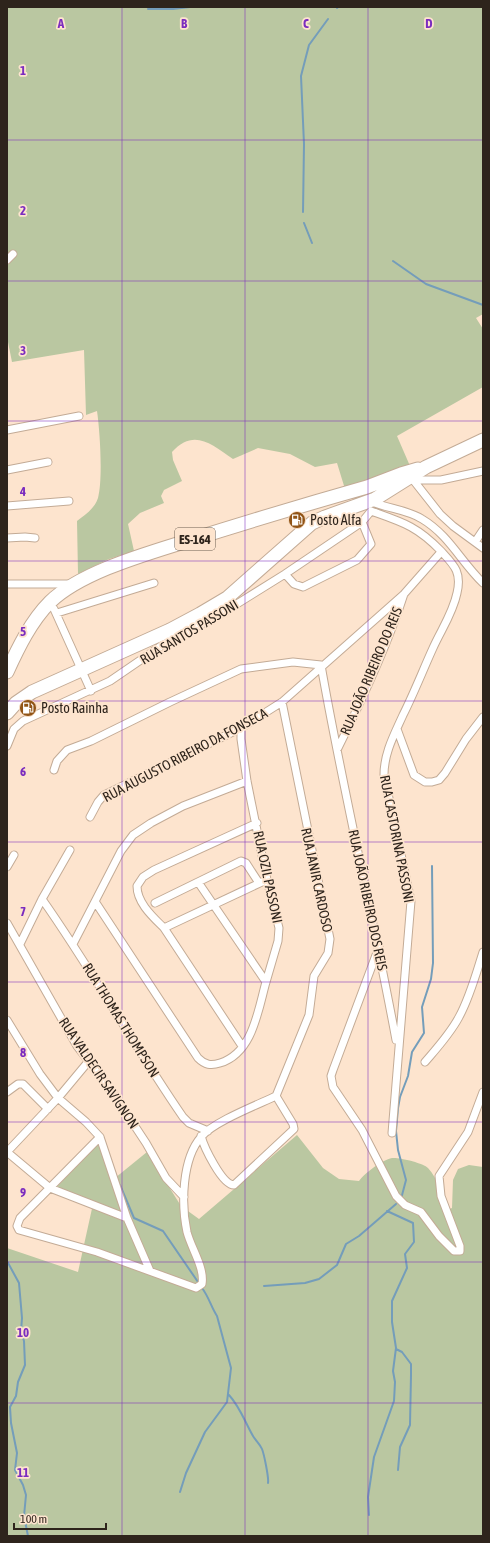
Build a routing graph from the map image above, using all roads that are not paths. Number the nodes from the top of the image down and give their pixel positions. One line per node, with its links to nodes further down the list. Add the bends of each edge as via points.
1 (13, 254): 2 (street)
2 (7, 260)
3 (79, 416): 4 (street)
4 (7, 430)
5 (483, 440): 7 (highway, ES-164)
6 (48, 462): 8 (street)
7 (426, 467): 10 (highway, ES-164); 11 (highway, ES-164)
8 (7, 470)
9 (483, 471): 11 (street, via 441,480)
10 (383, 480): 12 (highway, via 387,488); 27 (highway, ES-164, via 152,552)
11 (411, 480): 12 (highway, ES-164); 20 (street, via 440,514)
12 (385, 494): 14 (highway, ES-164)
13 (69, 501): 15 (street)
14 (369, 505): 16 (street, RUA SANTOS PASSONI); 22 (street, RUA CASTORINA PASSONI, via 420,531); 25 (street, via 406,511 435,528 452,544); 31 (highway, ES-164, via 325,516 312,523 227,598 139,644)
15 (7, 506)
16 (362, 522): 23 (street, RUA SANTOS PASSONI); 23 (street, via 371,544 357,560 303,587 294,584)
17 (483, 530): 20 (street)
18 (7, 538): 19 (street)
19 (35, 538)
20 (475, 542): 21 (street)
21 (483, 548)
22 (441, 552): 28 (street); 38 (street, RUA CASTORINA PASSONI, via 456,568 458,592)
23 (285, 574): 33 (street, RUA SANTOS PASSONI, via 224,612 164,644)
24 (154, 583): 29 (street)
25 (483, 583)
26 (7, 584): 27 (street)
27 (76, 584): 29 (highway, ES-164)
28 (404, 594): 30 (street, RUA AUGUSTO RIBEIRO DA FONSECA); 40 (street, RUA JOÃO RIBEIRO DO REIS, via 380,657)
29 (53, 608): 31 (street); 32 (highway, ES-164, via 31,626)
30 (322, 665): 34 (street, RUA AUGUSTO RIBEIRO DA FONSECA); 40 (street, RUA JOÃO RIBEIRO DOS REIS); 41 (street, via 292,662 241,669 67,750 57,761)
31 (80, 670): 33 (street); 35 (highway, ES-164, via 32,692)
32 (7, 672)
33 (91, 691): 39 (street, RUA SANTOS PASSONI, via 23,722 14,729)
34 (282, 702): 37 (street, RUA AUGUSTO RIBEIRO DA FONSECA); 69 (street, RUA JANIR CARDOSO, via 330,939 328,953 314,976 309,1015)
35 (7, 713)
36 (483, 717): 38 (street, via 445,773 439,780 432,782 425,782 414,776)
37 (241, 728): 42 (street, RUA OZIL PASSONI); 43 (street, RUA AUGUSTO RIBEIRO DA FONSECA, via 104,795)
38 (397, 729): 64 (street, RUA CASTORINA PASSONI, via 386,754 384,775 411,901)
39 (7, 746)
40 (338, 748): 59 (street, RUA JOÃO RIBEIRO DOS REIS, via 347,802)
41 (54, 770)
42 (247, 781): 44 (street, RUA OZIL PASSONI); 52 (street, via 183,806 133,835 121,851)
43 (90, 817)
44 (257, 823): 48 (street, RUA OZIL PASSONI); 56 (street, via 162,867 139,881 137,890 141,900)
45 (70, 850): 51 (street)
46 (14, 855): 47 (street)
47 (7, 866)
48 (267, 880): 50 (street); 61 (street, RUA OZIL PASSONI, via 279,928 278,941)
49 (198, 882): 50 (street, via 240,861 246,863); 53 (street); 54 (street)
50 (259, 883): 54 (street)
51 (42, 899): 57 (street); 58 (street, RUA THOMAS THOMPSON)
52 (96, 903): 58 (street); 63 (street, RUA OZIL PASSONI, via 203,1063 215,1064 233,1057)
53 (155, 903)
54 (213, 904): 56 (street); 61 (street)
55 (7, 924): 57 (street, RUA VALDECIR SAVIGNON)
56 (164, 928): 63 (street)
57 (20, 944): 65 (street, RUA VALDECIR SAVIGNON, via 73,1040)
58 (73, 944): 72 (street, RUA THOMAS THOMPSON, via 183,1117 189,1123)
59 (379, 947): 64 (street, RUA JOÃO RIBEIRO DOS REIS); 68 (street, via 333,1070 331,1082 362,1130 399,1201 421,1212 454,1251 460,1251 460,1246 441,1196 439,1176 468,1132)
60 (483, 952): 66 (street, via 459,1017)
61 (266, 982): 63 (street, RUA OZIL PASSONI, via 256,1022)
62 (7, 1020): 70 (street)
63 (242, 1046)
64 (398, 1052): 73 (street, RUA CASTORINA PASSONI)
65 (88, 1062): 70 (street); 78 (street, RUA VALDECIR SAVIGNON, via 117,1099 166,1178)
66 (425, 1062)
67 (7, 1092): 71 (street, via 18,1084 23,1084)
68 (483, 1092)
69 (276, 1096): 72 (street); 75 (street, via 294,1130 234,1185 227,1183 208,1154)
70 (58, 1098): 71 (street); 74 (street)
71 (48, 1109): 76 (street)
72 (208, 1131): 75 (street)
73 (392, 1133)
74 (100, 1136): 77 (street); 79 (street)
75 (201, 1136): 78 (street, via 190,1161)
76 (7, 1152): 77 (street)
77 (50, 1188): 79 (street); 80 (street, via 20,1218 17,1226 19,1230 97,1252)
78 (184, 1197): 80 (street, via 187,1231 202,1275 200,1287 191,1288)
79 (127, 1218): 80 (street)
80 (150, 1271)

